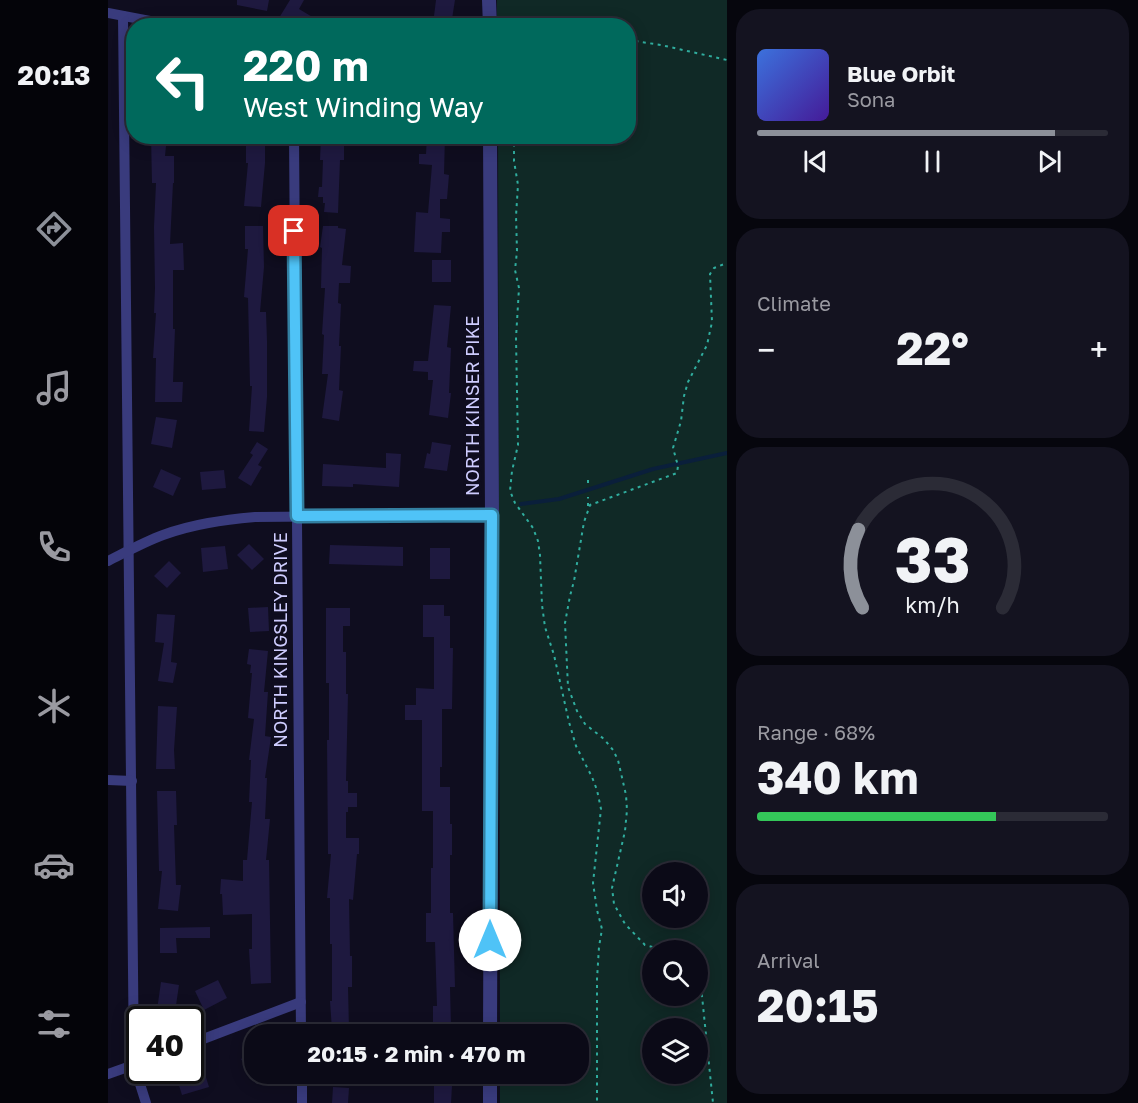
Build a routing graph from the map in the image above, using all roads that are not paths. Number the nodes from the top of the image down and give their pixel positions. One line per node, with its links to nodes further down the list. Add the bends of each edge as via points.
1 (489, 0): 5 (street)
2 (108, 13): 3 (street)
3 (123, 16): 4 (street); 10 (street)
4 (134, 18)
5 (490, 18)
6 (294, 144): 9 (street, NORTH KINGSLEY DRIVE)
7 (490, 144): 8 (street, NORTH KINSER PIKE)
8 (492, 515): 9 (street); 17 (street, NORTH KINSER PIKE)
9 (297, 516): 10 (street, via 209,523 161,536); 14 (street, NORTH KINGSLEY DRIVE)
10 (129, 550): 11 (street); 13 (street)
11 (108, 561)
12 (108, 780): 13 (street)
13 (132, 781): 15 (street)
14 (301, 1002): 16 (street, NORTH KINGSLEY DRIVE); 18 (street)
15 (135, 1006)
16 (301, 1024)
17 (490, 1024)
18 (204, 1039)
19 (126, 1068): 20 (street)
20 (108, 1074)
21 (141, 1084): 24 (street)
22 (302, 1084): 25 (street)
23 (490, 1084): 26 (street)
24 (146, 1103)
25 (302, 1103)
26 (490, 1103)

